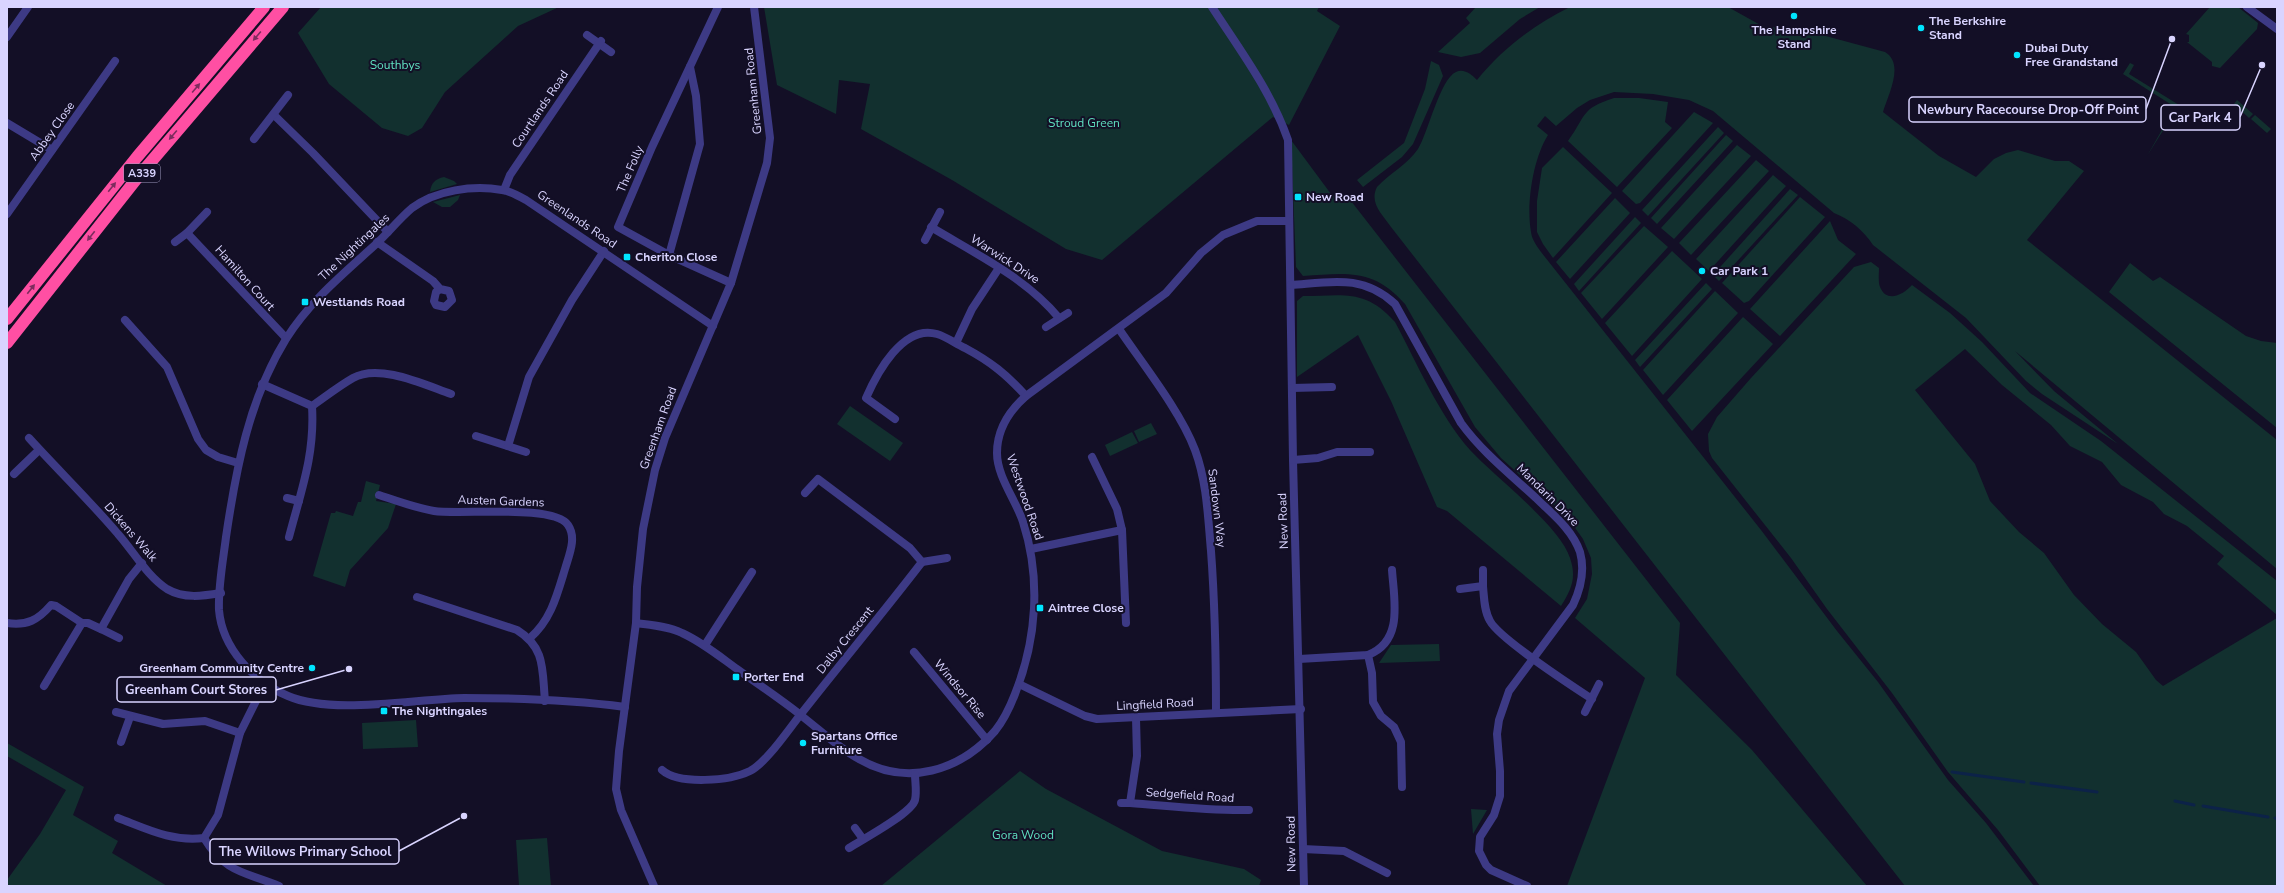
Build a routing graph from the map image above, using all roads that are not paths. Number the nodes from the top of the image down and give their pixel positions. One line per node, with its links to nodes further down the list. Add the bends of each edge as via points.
1 (28, 7): 10 (street)
2 (264, 7): 39 (highway, A339, one-way to 2)
3 (283, 7): 45 (highway, A339, one-way to 45, via 138,177)
4 (718, 7): 14 (street, The Folly)
5 (754, 7): 34 (street, Greenham Road, via 770,138 767,163)
6 (1212, 7): 24 (street, New Road, via 1278,112 1288,140)
7 (2247, 7): 8 (street)
8 (2277, 29)
9 (587, 35): 11 (street)
10 (7, 37)
11 (600, 42): 12 (street); 20 (street, Courtlands Road, via 510,175)
12 (611, 52)
13 (115, 62): 19 (street, Abbey Close)
14 (690, 67): 32 (street, via 696,96 700,144); 32 (street, The Folly, via 618,227)
15 (288, 95): 16 (street)
16 (274, 115): 18 (street); 26 (street)
17 (7, 123): 19 (street)
18 (254, 139)
19 (52, 150): 23 (street, Abbey Close)
20 (504, 190): 26 (street, The Nightingales, via 459,189 426,199 412,208); 31 (street, Greenlands Road, via 526,200)
21 (207, 212): 27 (street)
22 (940, 212): 25 (street)
23 (7, 214)
24 (1289, 221): 35 (street, New Road); 43 (street, Westwood Road, via 1258,220 1223,235 1201,253 1166,293)
25 (931, 227): 28 (street); 33 (street, Warwick Drive)
26 (388, 232): 30 (street, The Nightingales)
27 (188, 233): 29 (street); 44 (street, Hamilton Court)
28 (925, 240)
29 (175, 242)
30 (377, 242): 36 (street, via 433,281); 44 (street, The Nightingales, via 330,284)
31 (604, 251): 41 (street, Greenlands Road); 56 (street, via 572,300 529,377)
32 (669, 255): 34 (street, The Folly)
33 (999, 268): 38 (street, Warwick Drive, via 1047,303); 46 (street, via 972,309)
34 (731, 283): 41 (street, Greenham Road)
35 (1291, 285): 48 (street, New Road); 91 (street, Mandarin Drive, via 1348,282 1364,284 1387,296 1395,304 1461,423 1474,440 1571,534 1580,553 1582,581 1579,592 1573,605)
36 (440, 289)
37 (1068, 313): 38 (street)
38 (1059, 318): 42 (street)
39 (7, 319)
40 (126, 320): 62 (street, via 167,367 198,439 206,450)
41 (713, 326): 82 (street, Greenham Road, via 674,414 655,470 643,529)
42 (1046, 327)
43 (1119, 329): 51 (street, Westwood Road); 102 (street, Sandown Way, via 1182,424 1195,449 1200,468 1207,505 1213,573)
44 (286, 338): 47 (street, The Nightingales)
45 (7, 343)
46 (956, 343): 51 (street, via 1000,368); 53 (street, via 936,334 921,335 906,340 898,348 872,384 866,398)
47 (262, 384): 52 (street); 62 (street, The Nightingales)
48 (1292, 388): 49 (street); 61 (street, New Road)
49 (1332, 388)
50 (451, 394): 52 (street, via 395,375 371,373 354,377)
51 (1026, 396): 70 (street, Westwood Road, via 1015,406 1003,425 997,456 1001,472 1018,507)
52 (312, 406): 67 (street, via 311,456)
53 (895, 419)
54 (476, 436): 56 (street)
55 (29, 438): 57 (street, Dickens Walk)
56 (508, 446): 58 (street)
57 (39, 450): 63 (street); 73 (street, Dickens Walk)
58 (526, 452)
59 (1370, 452): 61 (street, via 1336,452 1318,458)
60 (1092, 457): 68 (street, via 1117,510)
61 (1293, 460): 92 (street, New Road)
62 (238, 463): 79 (street, The Nightingales, via 222,562)
63 (14, 474)
64 (805, 493): 72 (street, via 818,479 910,548)
65 (379, 495): 87 (street, Austen Gardens, via 434,511 516,512 557,516 569,525 573,544 548,619)
66 (287, 498): 67 (street)
67 (299, 501): 69 (street)
68 (1122, 530): 70 (street); 83 (street)
69 (289, 537)
70 (1030, 549): 94 (street, Westwood Road, via 1035,592 1032,634)
71 (947, 558): 72 (street)
72 (922, 562): 104 (street, Dalby Crescent)
73 (142, 563): 79 (street, Dickens Walk, via 168,589 180,594 200,597); 85 (street, via 129,579)
74 (1392, 570): 90 (street, via 1394,627 1385,644)
75 (1483, 570): 77 (street)
76 (752, 572): 88 (street)
77 (1483, 586): 78 (street); 91 (street, via 1486,613 1490,621 1500,633)
78 (1460, 588)
79 (221, 593): 93 (street, The Nightingales, via 219,611 228,641 245,666)
80 (417, 597): 87 (street, via 517,630)
81 (82, 623): 84 (street, via 56,606 51,606 33,622); 85 (street); 96 (street)
82 (636, 623): 88 (street, Westwood Road, via 676,630); 99 (street, Greenham Road)
83 (1126, 623)
84 (7, 624)
85 (101, 629): 86 (street)
86 (119, 638)
87 (530, 638): 98 (street, via 541,658)
88 (705, 645): 104 (street, Westwood Road)
89 (914, 652): 108 (street, Windsor Rise)
90 (1368, 655): 92 (street); 112 (street, via 1372,673 1373,702 1381,716 1394,727 1401,742)
91 (1534, 658): 97 (street); 126 (street, Mandarin Drive, via 1505,697 1497,734 1500,796 1494,815 1480,837 1479,851 1481,858 1491,870)
92 (1299, 659): 100 (street, New Road)
93 (265, 683): 98 (street, The Nightingales, via 287,696 319,705 465,698); 107 (street)
94 (1019, 684): 106 (street, Lingfield Road, via 1085,716 1097,719); 108 (street, Westwood Road, via 1005,715)
95 (1599, 684): 97 (street)
96 (44, 686)
97 (1592, 699): 103 (street)
98 (545, 701): 99 (street, The Nightingales)
99 (625, 707): 124 (street, Greenham Road, via 616,789 621,810)
100 (1301, 709): 102 (street, Lingfield Road); 121 (street, New Road)
101 (116, 712): 105 (street)
102 (1216, 712): 106 (street, Lingfield Road)
103 (1585, 712)
104 (800, 715): 110 (street, Dalby Crescent, via 775,747 750,771 725,779 702,780 667,775); 111 (street, Westwood Road, via 866,763 898,773)
105 (130, 717): 107 (street, via 163,724 205,721); 109 (street)
106 (1136, 718): 114 (street, Sedgefield Road, via 1137,756)
107 (240, 733): 118 (street, via 218,815)
108 (987, 740): 111 (street, Westwood Road, via 959,762)
109 (121, 742)
110 (662, 770)
111 (915, 774): 119 (street, via 915,801 894,820)
112 (1402, 786)
113 (1120, 803): 114 (street, Sedgefield Road)
114 (1130, 803): 115 (street, Sedgefield Road, via 1213,811)
115 (1249, 810)
116 (118, 818): 118 (street, via 173,839)
117 (855, 828): 119 (street)
118 (204, 838): 123 (street, via 220,859 232,869)
119 (863, 839): 120 (street)
120 (850, 848)
121 (1303, 849): 122 (street, via 1344,851); 125 (street, New Road)
122 (1386, 873)
123 (279, 886)
124 (654, 886)
125 (1304, 886)
126 (1527, 886)

